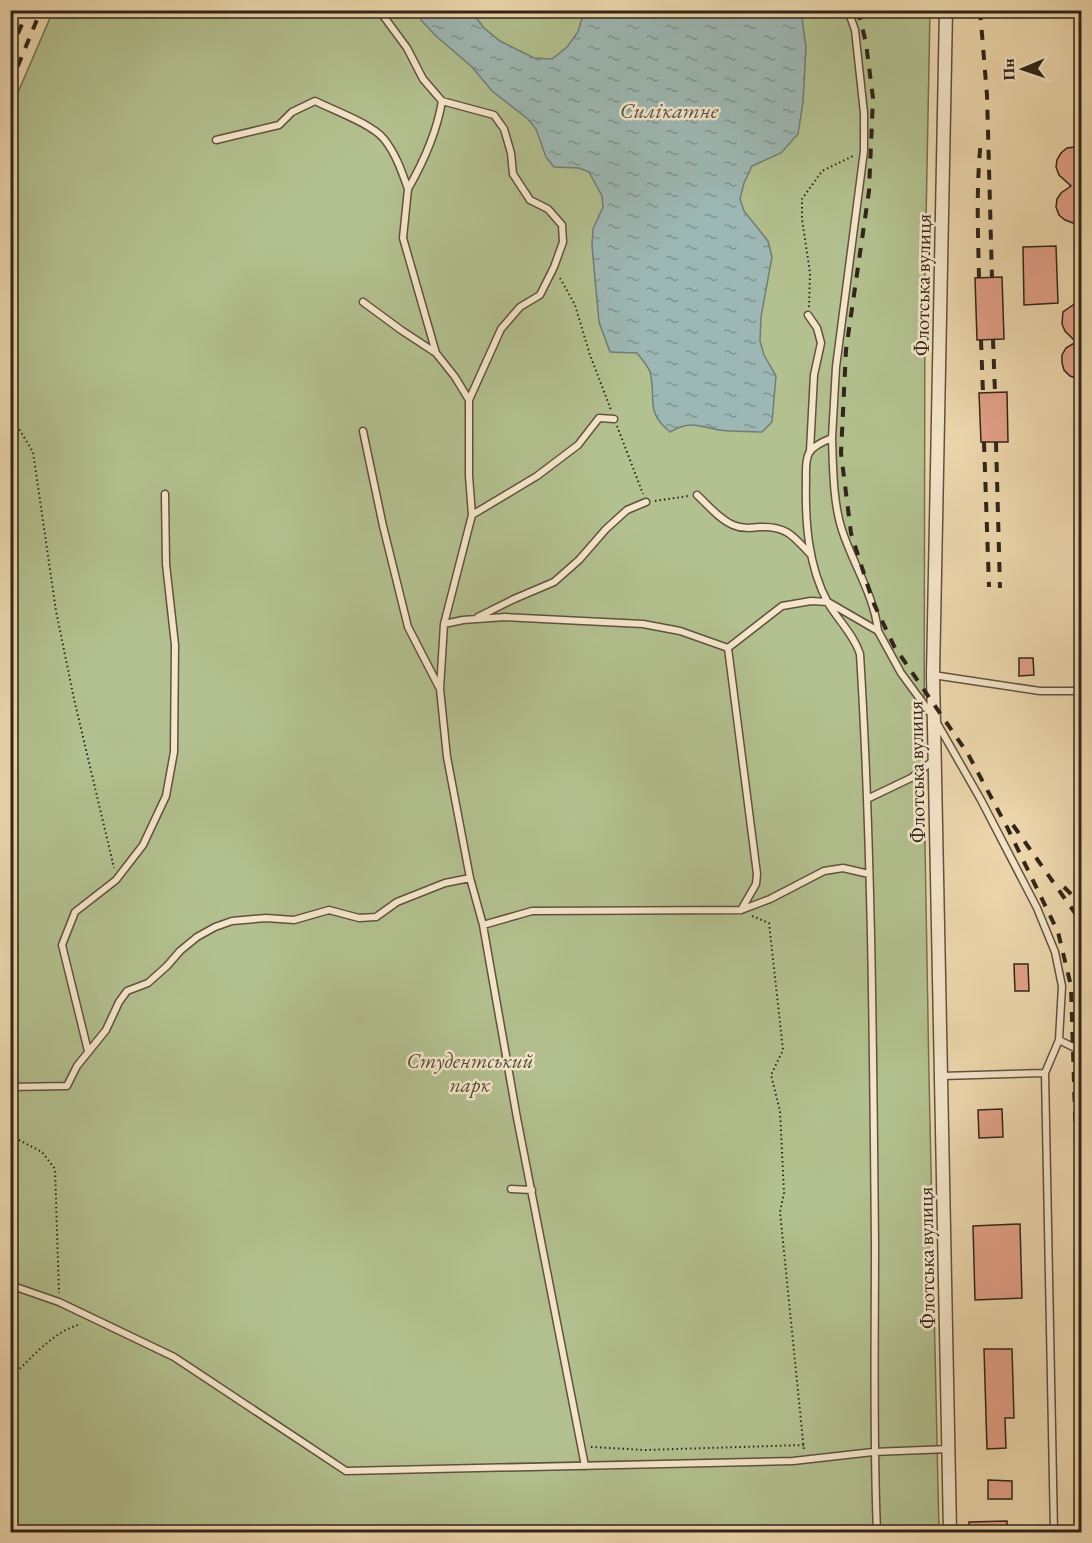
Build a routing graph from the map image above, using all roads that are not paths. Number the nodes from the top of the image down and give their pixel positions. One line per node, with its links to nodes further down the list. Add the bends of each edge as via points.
1 (379, 10): 4 (lane, via 407,48 423,79)
2 (848, 10): 13 (lane, via 855,30 864,151 836,367)
3 (946, 10): 25 (street, Флотська вулиця)
4 (442, 100): 6 (lane, via 438,123); 10 (lane, via 494,116 504,129 513,174 530,200 548,209 562,225 563,242 540,295 501,328)
5 (216, 140): 6 (lane, via 279,125 292,112 315,101 353,118 382,137 398,160)
6 (408, 189): 9 (lane, via 403,238)
7 (363, 302): 9 (lane)
8 (808, 315): 14 (lane, via 820,342)
9 (436, 353): 10 (lane, via 456,376)
10 (469, 400): 18 (lane)
11 (614, 419): 18 (lane, via 599,418 578,445 537,476)
12 (363, 431): 26 (lane, via 408,627)
13 (832, 438): 14 (lane); 23 (lane, via 841,528 876,614)
14 (810, 451): 19 (lane, via 806,460 806,496)
15 (165, 494): 37 (lane, via 166,564 175,645 174,752 166,796 143,844 116,879 75,912 62,945)
16 (697, 495): 19 (lane, via 735,526 781,528)
17 (646, 502): 21 (lane, via 627,510 554,582)
18 (472, 515): 22 (lane)
19 (812, 556): 20 (lane)
20 (828, 602): 23 (lane); 24 (lane, via 783,606); 30 (lane, via 860,654)
21 (475, 619): 22 (lane); 24 (lane, via 643,624 680,631)
22 (444, 624): 26 (lane)
23 (878, 631): 28 (lane, via 901,673)
24 (728, 648): 33 (lane, via 757,874 756,884)
25 (933, 675): 27 (lane, via 1040,691); 28 (street, Флотська вулиця)
26 (440, 689): 32 (lane, via 447,757)
27 (1082, 692)
28 (934, 717): 29 (street, Флотська вулиця); 35 (lane, via 1037,908 1062,986)
29 (935, 760): 30 (lane, via 911,778); 39 (street, Флотська вулиця)
30 (867, 799): 31 (lane)
31 (869, 874): 33 (lane, via 843,868 824,871); 45 (lane, via 875,1242)
32 (470, 878): 34 (lane); 37 (lane, via 445,883 397,902 376,917 359,918 329,910 294,920 232,921 215,927 197,937 148,982 127,991 106,1030)
33 (741, 910): 34 (lane, via 532,911)
34 (483, 925): 42 (lane)
35 (1059, 1040): 36 (lane, via 1072,1047); 38 (lane)
36 (1082, 1045)
37 (88, 1051): 40 (lane, via 67,1086)
38 (1045, 1073): 39 (lane); 49 (lane)
39 (942, 1076): 44 (street, Флотська вулиця)
40 (10, 1087)
41 (511, 1189): 42 (lane)
42 (532, 1190): 46 (lane)
43 (10, 1285): 46 (lane, via 59,1302 174,1357 346,1471)
44 (949, 1449): 45 (lane); 48 (street, Флотська вулиця)
45 (873, 1452): 46 (lane, via 805,1460); 47 (lane)
46 (585, 1466)
47 (876, 1533)
48 (950, 1533)
49 (1054, 1533)

